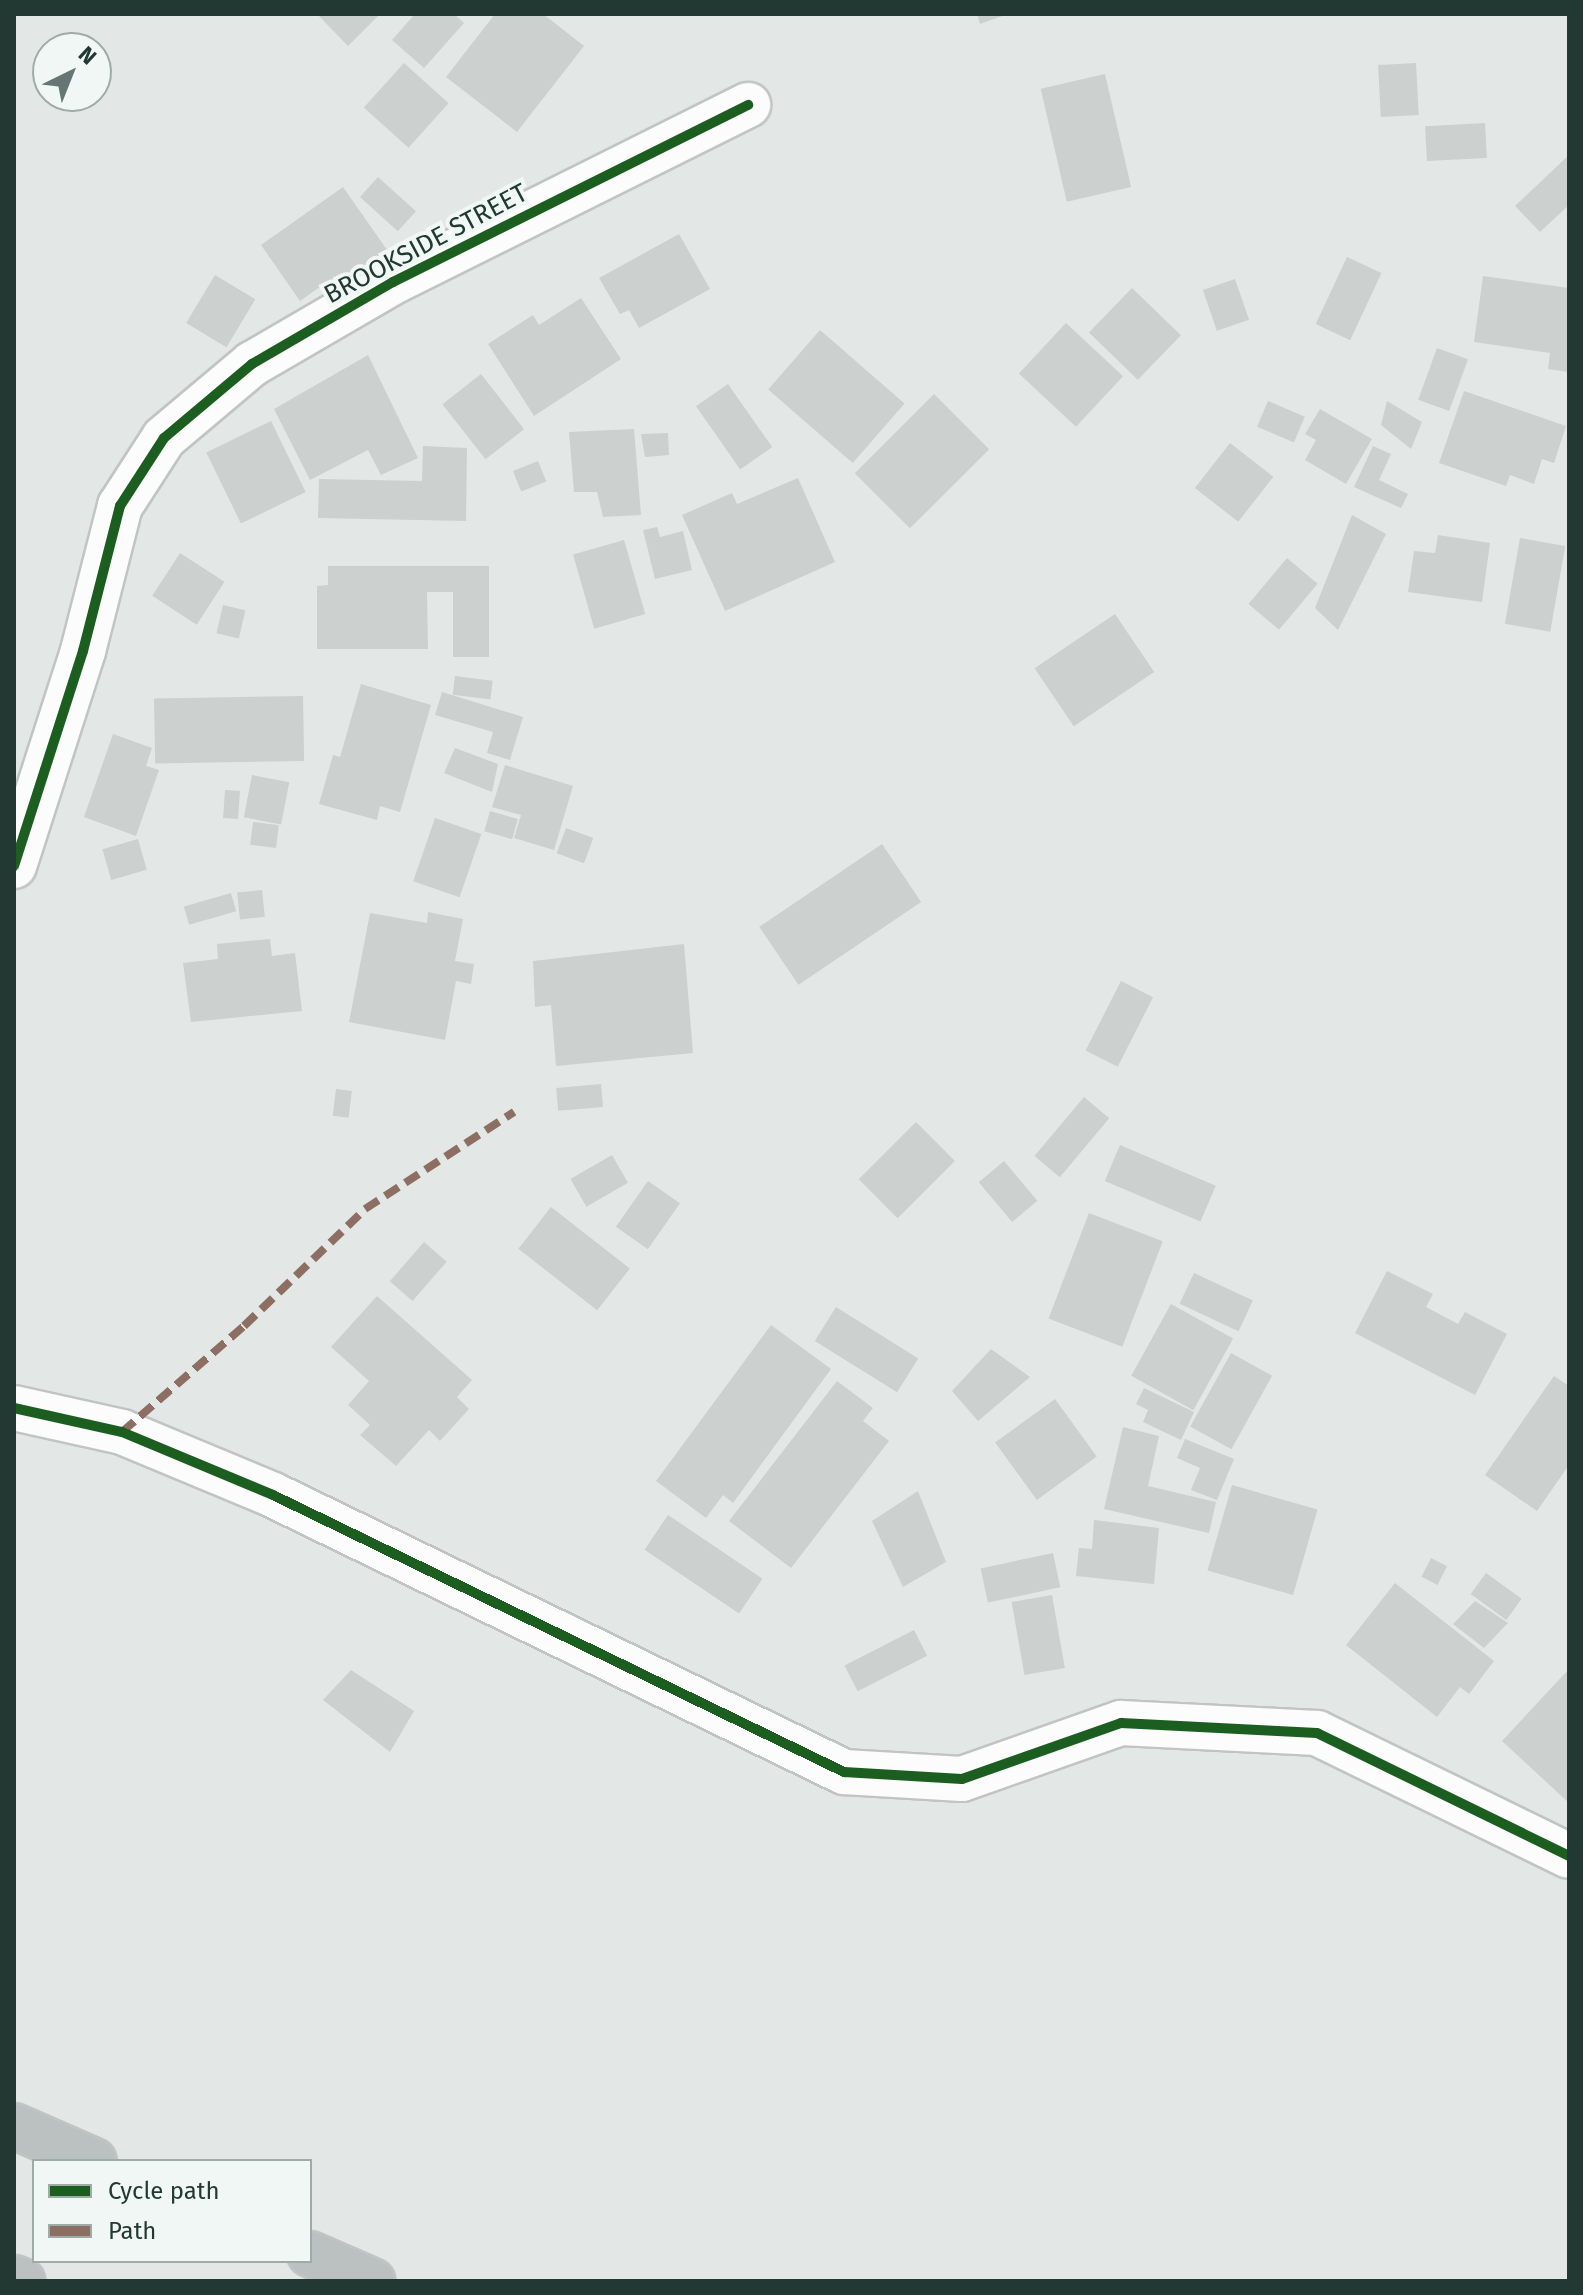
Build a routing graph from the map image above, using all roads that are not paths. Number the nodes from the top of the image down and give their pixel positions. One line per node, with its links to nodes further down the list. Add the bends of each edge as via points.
1 (748, 105): 2 (street, BROOKSIDE STREET, via 393,282 252,364 164,438 120,506 83,651)
2 (14, 866)
3 (14, 1408): 4 (street, via 122,1432 273,1495 844,1772 962,1779 1121,1723 1317,1733)
4 (1569, 1856)
5 (14, 2126): 6 (highway)
6 (89, 2159)
7 (312, 2255): 10 (highway)
8 (14, 2278): 9 (highway)
9 (22, 2281)
10 (372, 2281)

